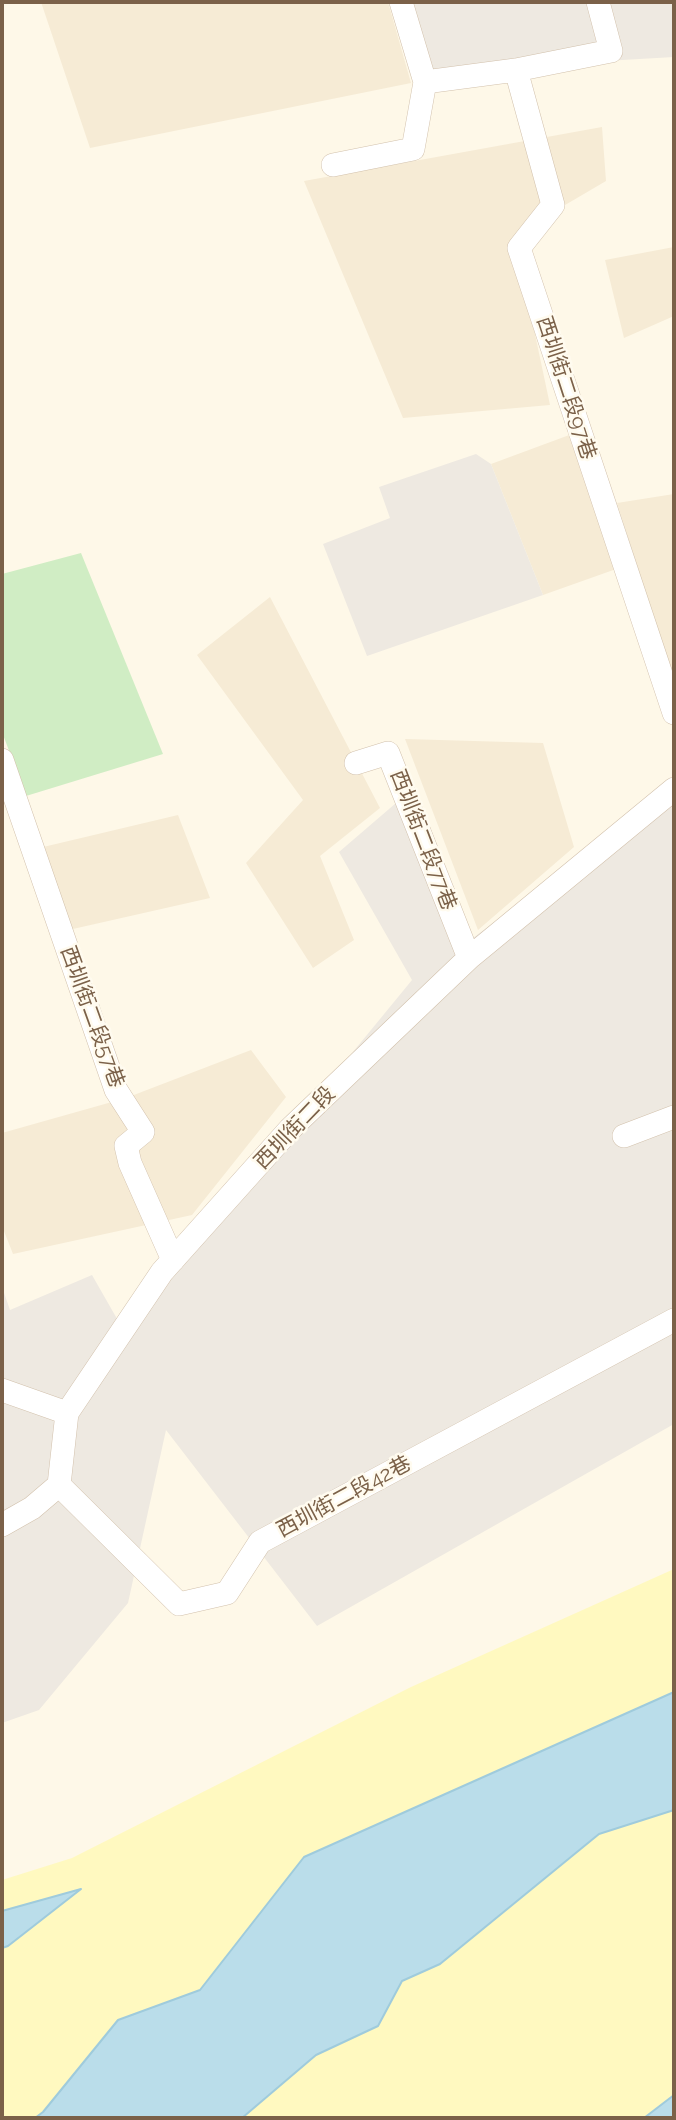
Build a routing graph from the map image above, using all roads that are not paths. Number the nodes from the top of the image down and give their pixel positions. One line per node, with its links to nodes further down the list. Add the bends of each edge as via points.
1 (401, 2): 4 (street)
2 (598, 2): 3 (street, via 611,51)
3 (516, 70): 4 (street); 6 (street, 西圳街二段97巷, via 553,205 519,248)
4 (425, 82): 5 (street, via 412,149)
5 (333, 165)
6 (674, 713)
7 (2, 760): 13 (street, 西圳街二段57巷, via 116,1090 143,1132 126,1146)
8 (356, 763): 10 (street, 西圳街二段77巷, via 388,752)
9 (674, 789): 10 (street, 西圳街二段)
10 (469, 958): 13 (street, 西圳街二段, via 290,1129)
11 (674, 1117): 12 (street)
12 (624, 1136)
13 (173, 1260): 16 (street, 西圳街二段)
14 (674, 1320): 17 (street, 西圳街二段42巷, via 260,1542 227,1593 178,1604)
15 (2, 1390): 16 (street)
16 (67, 1413): 17 (street, 西圳街二段)
17 (59, 1485): 18 (street, via 33,1508)
18 (2, 1525)

